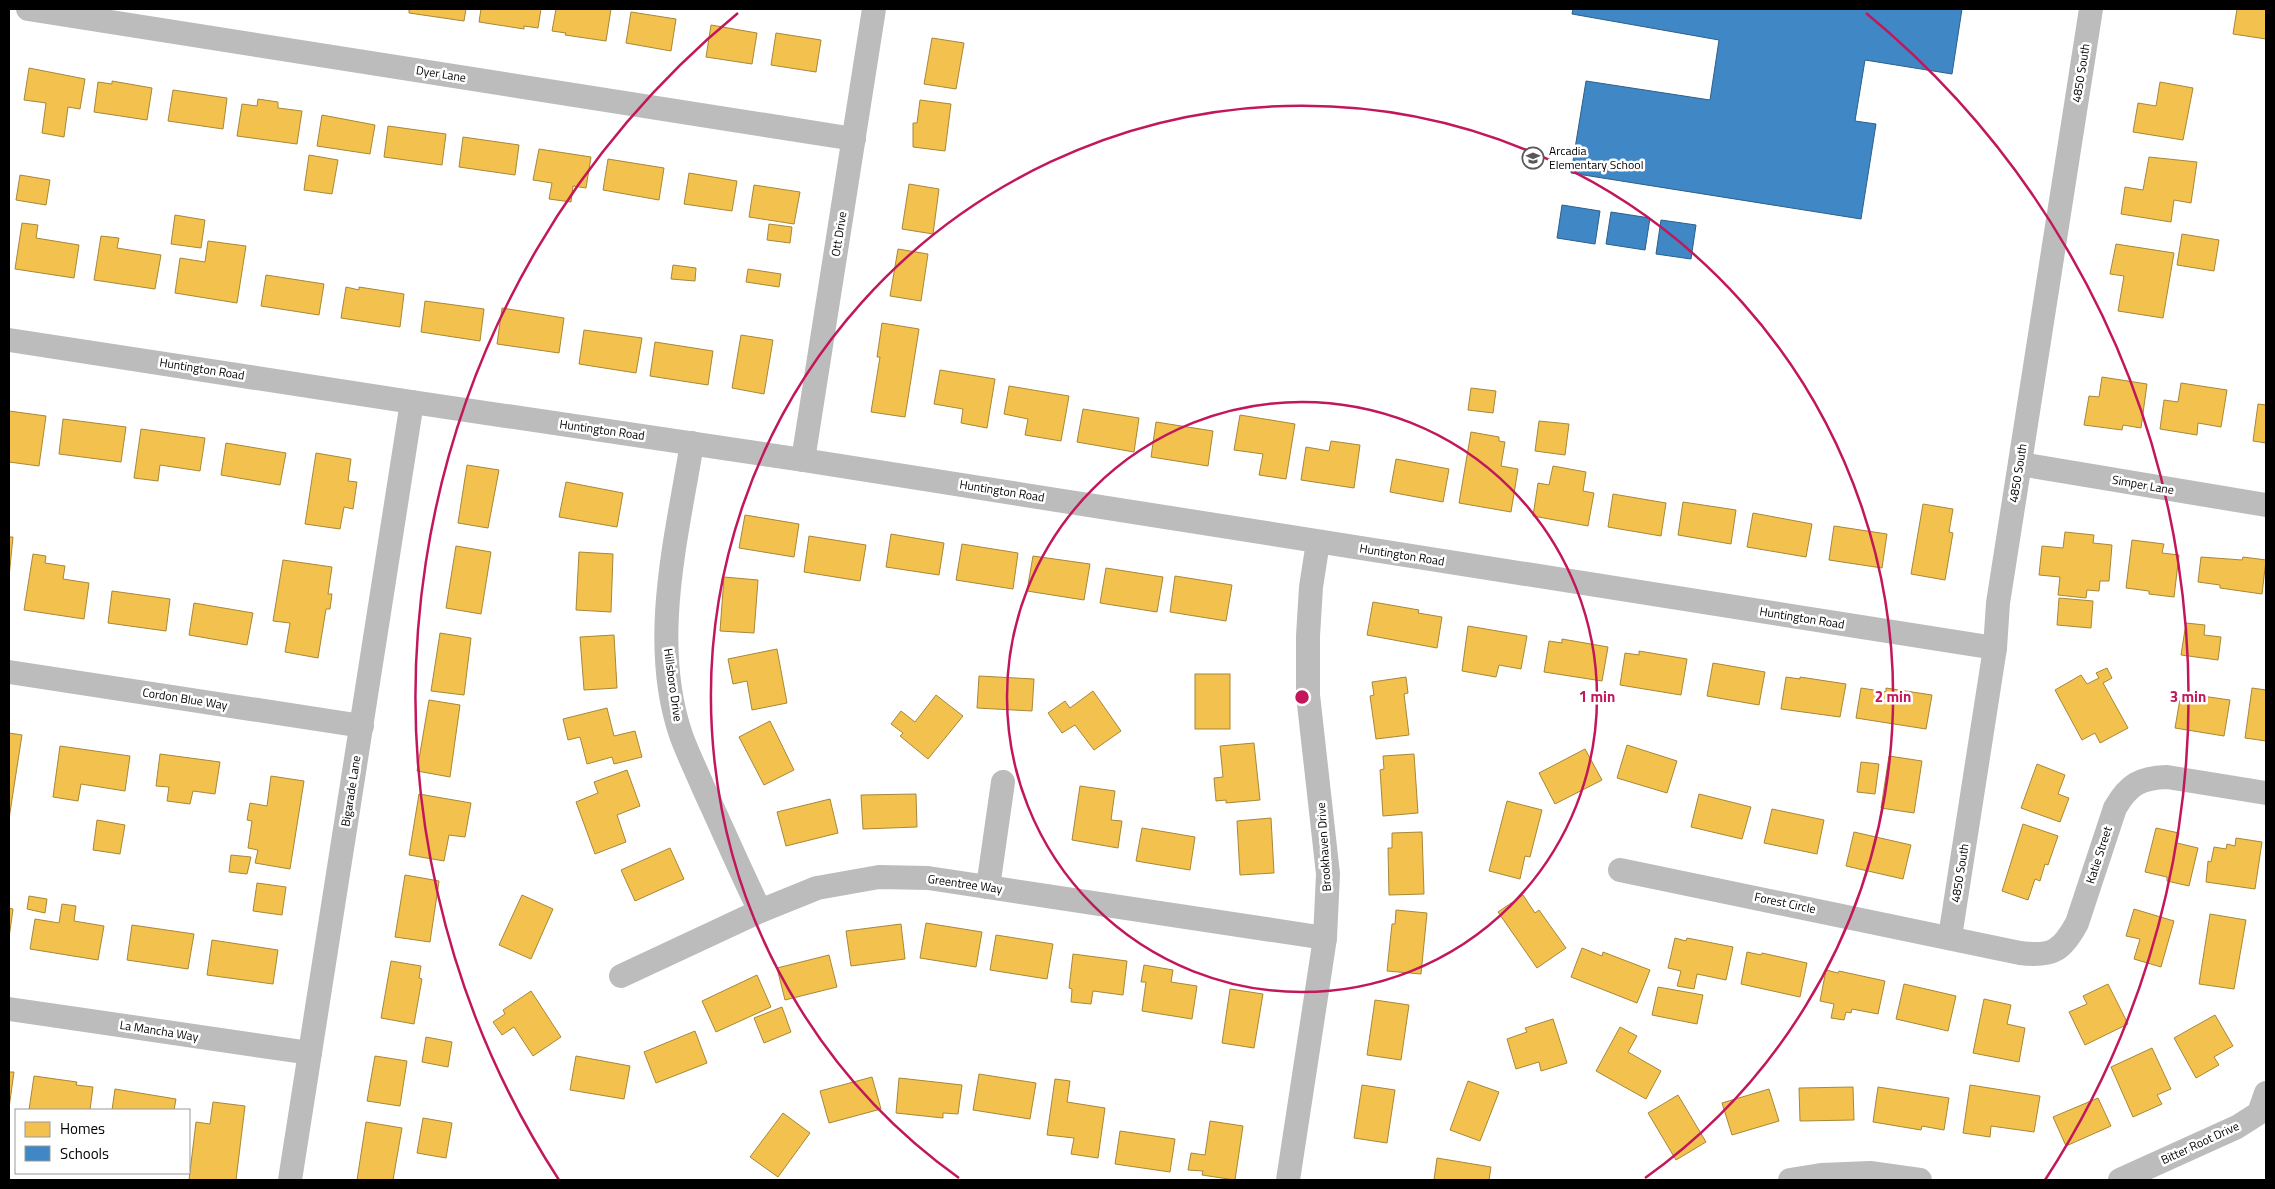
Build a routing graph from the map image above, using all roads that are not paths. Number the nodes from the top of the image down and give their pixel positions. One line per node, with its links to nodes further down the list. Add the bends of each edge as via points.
1 (28, 9): 4 (street, Dyer Lane)
2 (874, 9): 4 (street, Ott Drive)
3 (2092, 9): 9 (street, 4850 South)
4 (854, 139): 8 (street, Ott Drive)
5 (9, 340): 6 (street, Huntington Road)
6 (412, 402): 7 (street, Huntington Road); 14 (street, Bigarade Lane)
7 (692, 443): 8 (street, Huntington Road); 19 (street, Hillsboro Drive, via 666,621 672,698 680,734)
8 (803, 460): 11 (street, Huntington Road)
9 (2020, 464): 10 (street, Simper Lane); 12 (street, 4850 South, via 1998,603)
10 (2266, 505)
11 (1318, 542): 12 (street, Huntington Road); 21 (street, Brookhaven Drive, via 1308,626 1308,695 1328,874)
12 (1995, 648): 20 (street, 4850 South)
13 (9, 672): 14 (street, Cordon Blue Way)
14 (362, 726): 24 (street, Bigarade Lane)
15 (1003, 782): 18 (street)
16 (2266, 793): 20 (street, Katie Street, via 2167,777 2137,782 2124,793 2115,808 2076,923 2068,940 2056,951 2039,955 2020,953)
17 (1620, 870): 20 (street, Forest Circle)
18 (988, 887): 19 (street, Greentree Way, via 928,878 879,877 817,888); 21 (street, Greentree Way)
19 (760, 911): 22 (street, Greentree Way)
20 (1950, 937)
21 (1325, 938): 27 (street, Brookhaven Drive)
22 (621, 976)
23 (9, 1009): 24 (street, La Mancha Way)
24 (310, 1053): 26 (street, Bigarade Lane)
25 (2266, 1093): 30 (street, Bitter Root Drive, via 2259,1112 2237,1127)
26 (290, 1180)
27 (1288, 1180)
28 (1790, 1180): 29 (street, via 1870,1172)
29 (1920, 1180)
30 (2120, 1180)

